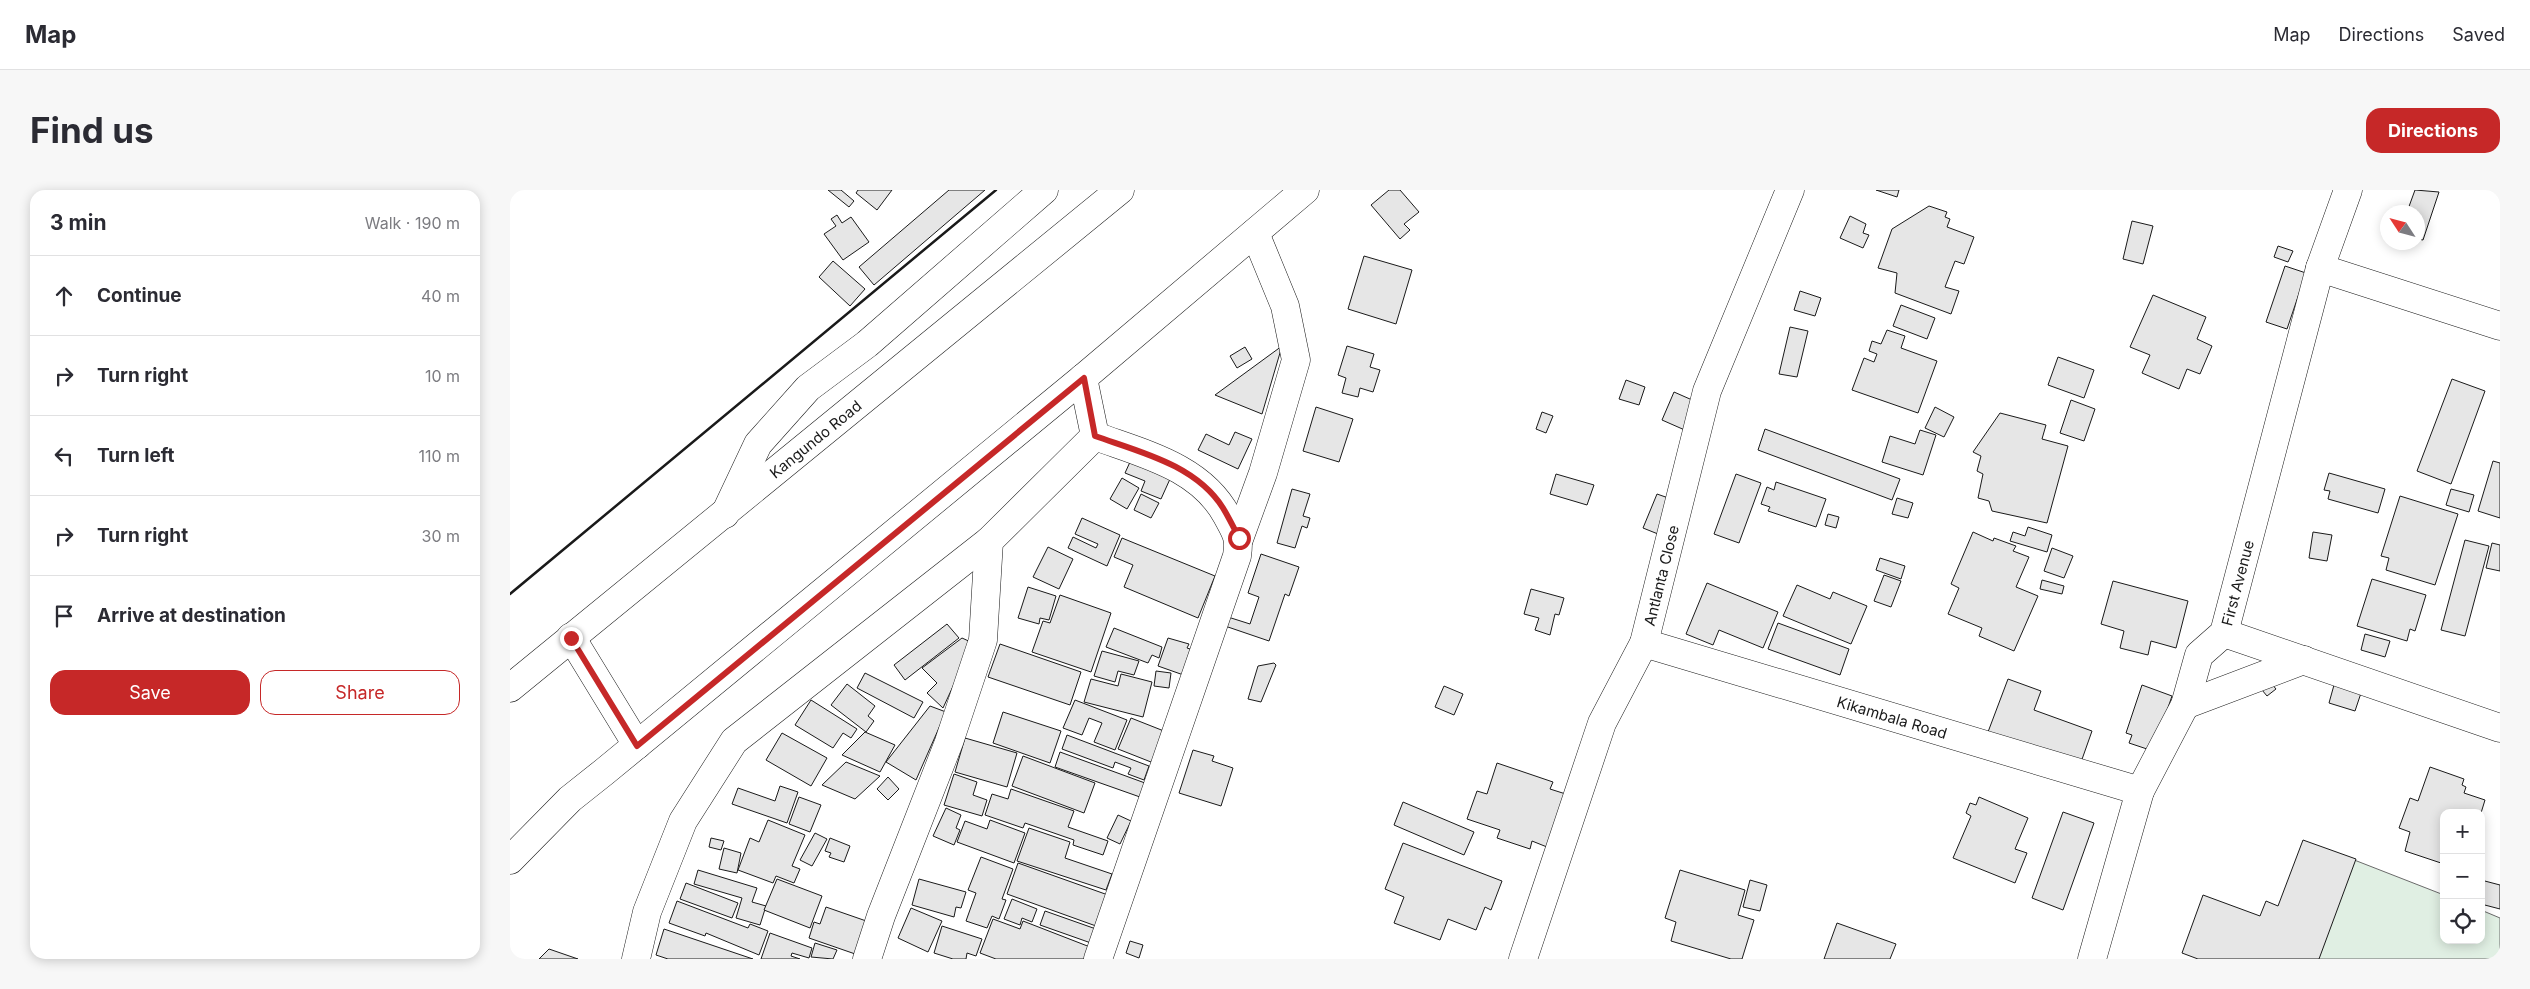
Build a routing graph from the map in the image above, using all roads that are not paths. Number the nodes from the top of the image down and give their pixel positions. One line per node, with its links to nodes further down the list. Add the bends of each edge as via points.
1 (1044, 190): 11 (main road, via 867,344 808,388 758,444)
2 (1120, 190): 11 (main road, Kangundo Road)
3 (1305, 190): 6 (main road)
4 (1790, 190): 16 (main road, Antlanta Close, via 1707,391)
5 (2348, 190): 7 (main road, First Avenue)
6 (1254, 233): 9 (main road); 12 (main road, via 1285,306 1296,360 1263,472)
7 (2320, 268): 8 (main road); 14 (main road, First Avenue)
8 (2500, 326)
9 (1084, 378): 10 (main road); 21 (main road)
10 (1095, 436): 12 (main road, via 1170,463 1202,483 1222,507); 13 (main road)
11 (725, 514): 15 (main road, Kangundo Road)
12 (1239, 538): 26 (main road, via 1234,564)
13 (989, 540): 24 (main road, via 734,741 683,822 647,912); 25 (main road, via 983,640 949,742 881,916)
14 (2224, 633): 17 (main road); 19 (main road, First Avenue, via 2199,654)
15 (571, 638): 18 (main road, Kangundo Road); 21 (main road)
16 (1644, 643): 22 (main road, Kikambala Road); 27 (main road, Antlanta Close, via 1602,723)
17 (2304, 660): 19 (main road); 20 (main road)
18 (510, 688)
19 (2185, 705): 22 (main road, First Avenue)
20 (2500, 728)
21 (637, 746): 23 (main road, via 570,798)
22 (2140, 791): 28 (main road, First Avenue)
23 (510, 860)
24 (636, 959)
25 (868, 959)
26 (1098, 959)
27 (1523, 959)
28 (2092, 959)

